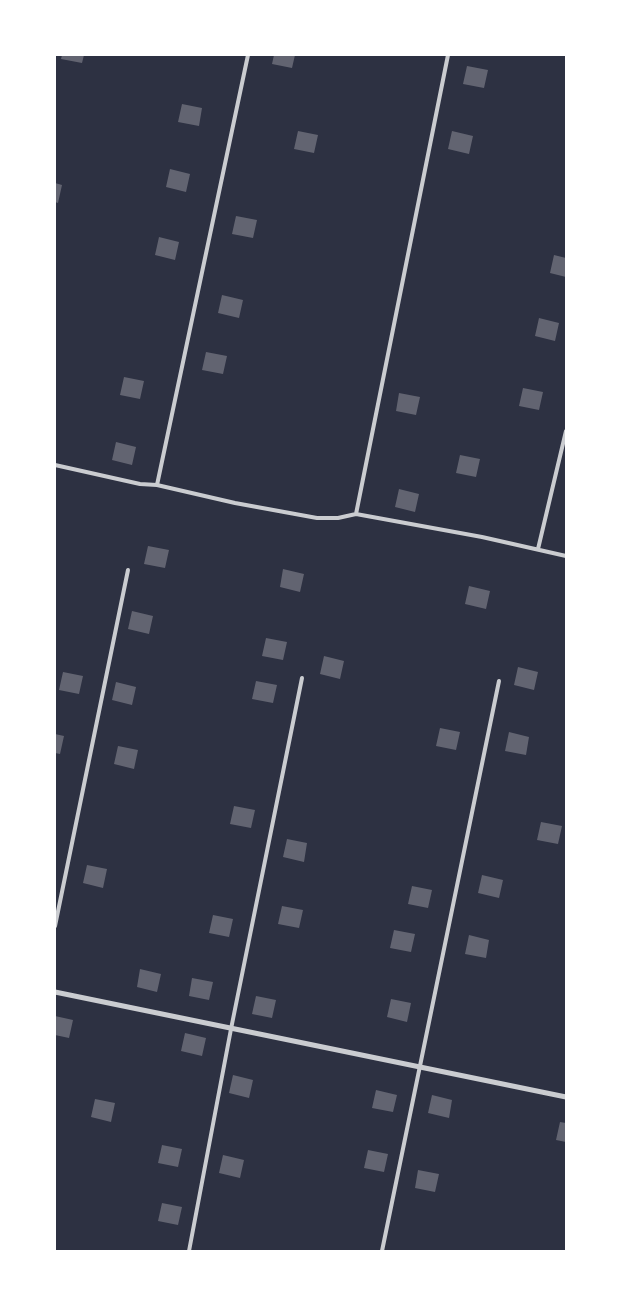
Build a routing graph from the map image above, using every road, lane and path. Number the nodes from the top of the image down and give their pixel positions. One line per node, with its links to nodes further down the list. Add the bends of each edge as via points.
1 (248, 55): 5 (lane)
2 (448, 55): 6 (lane)
3 (566, 430): 7 (lane)
4 (55, 465): 5 (lane)
5 (156, 485): 6 (lane, via 317,518)
6 (356, 514): 7 (lane)
7 (538, 549): 8 (lane)
8 (566, 556)
9 (128, 570): 12 (lane)
10 (302, 678): 14 (lane)
11 (499, 681): 15 (lane)
12 (55, 926)
13 (55, 992): 14 (street)
14 (231, 1028): 15 (street); 17 (lane)
15 (418, 1068): 16 (street); 18 (lane)
16 (566, 1097)
17 (189, 1251)
18 (382, 1251)

